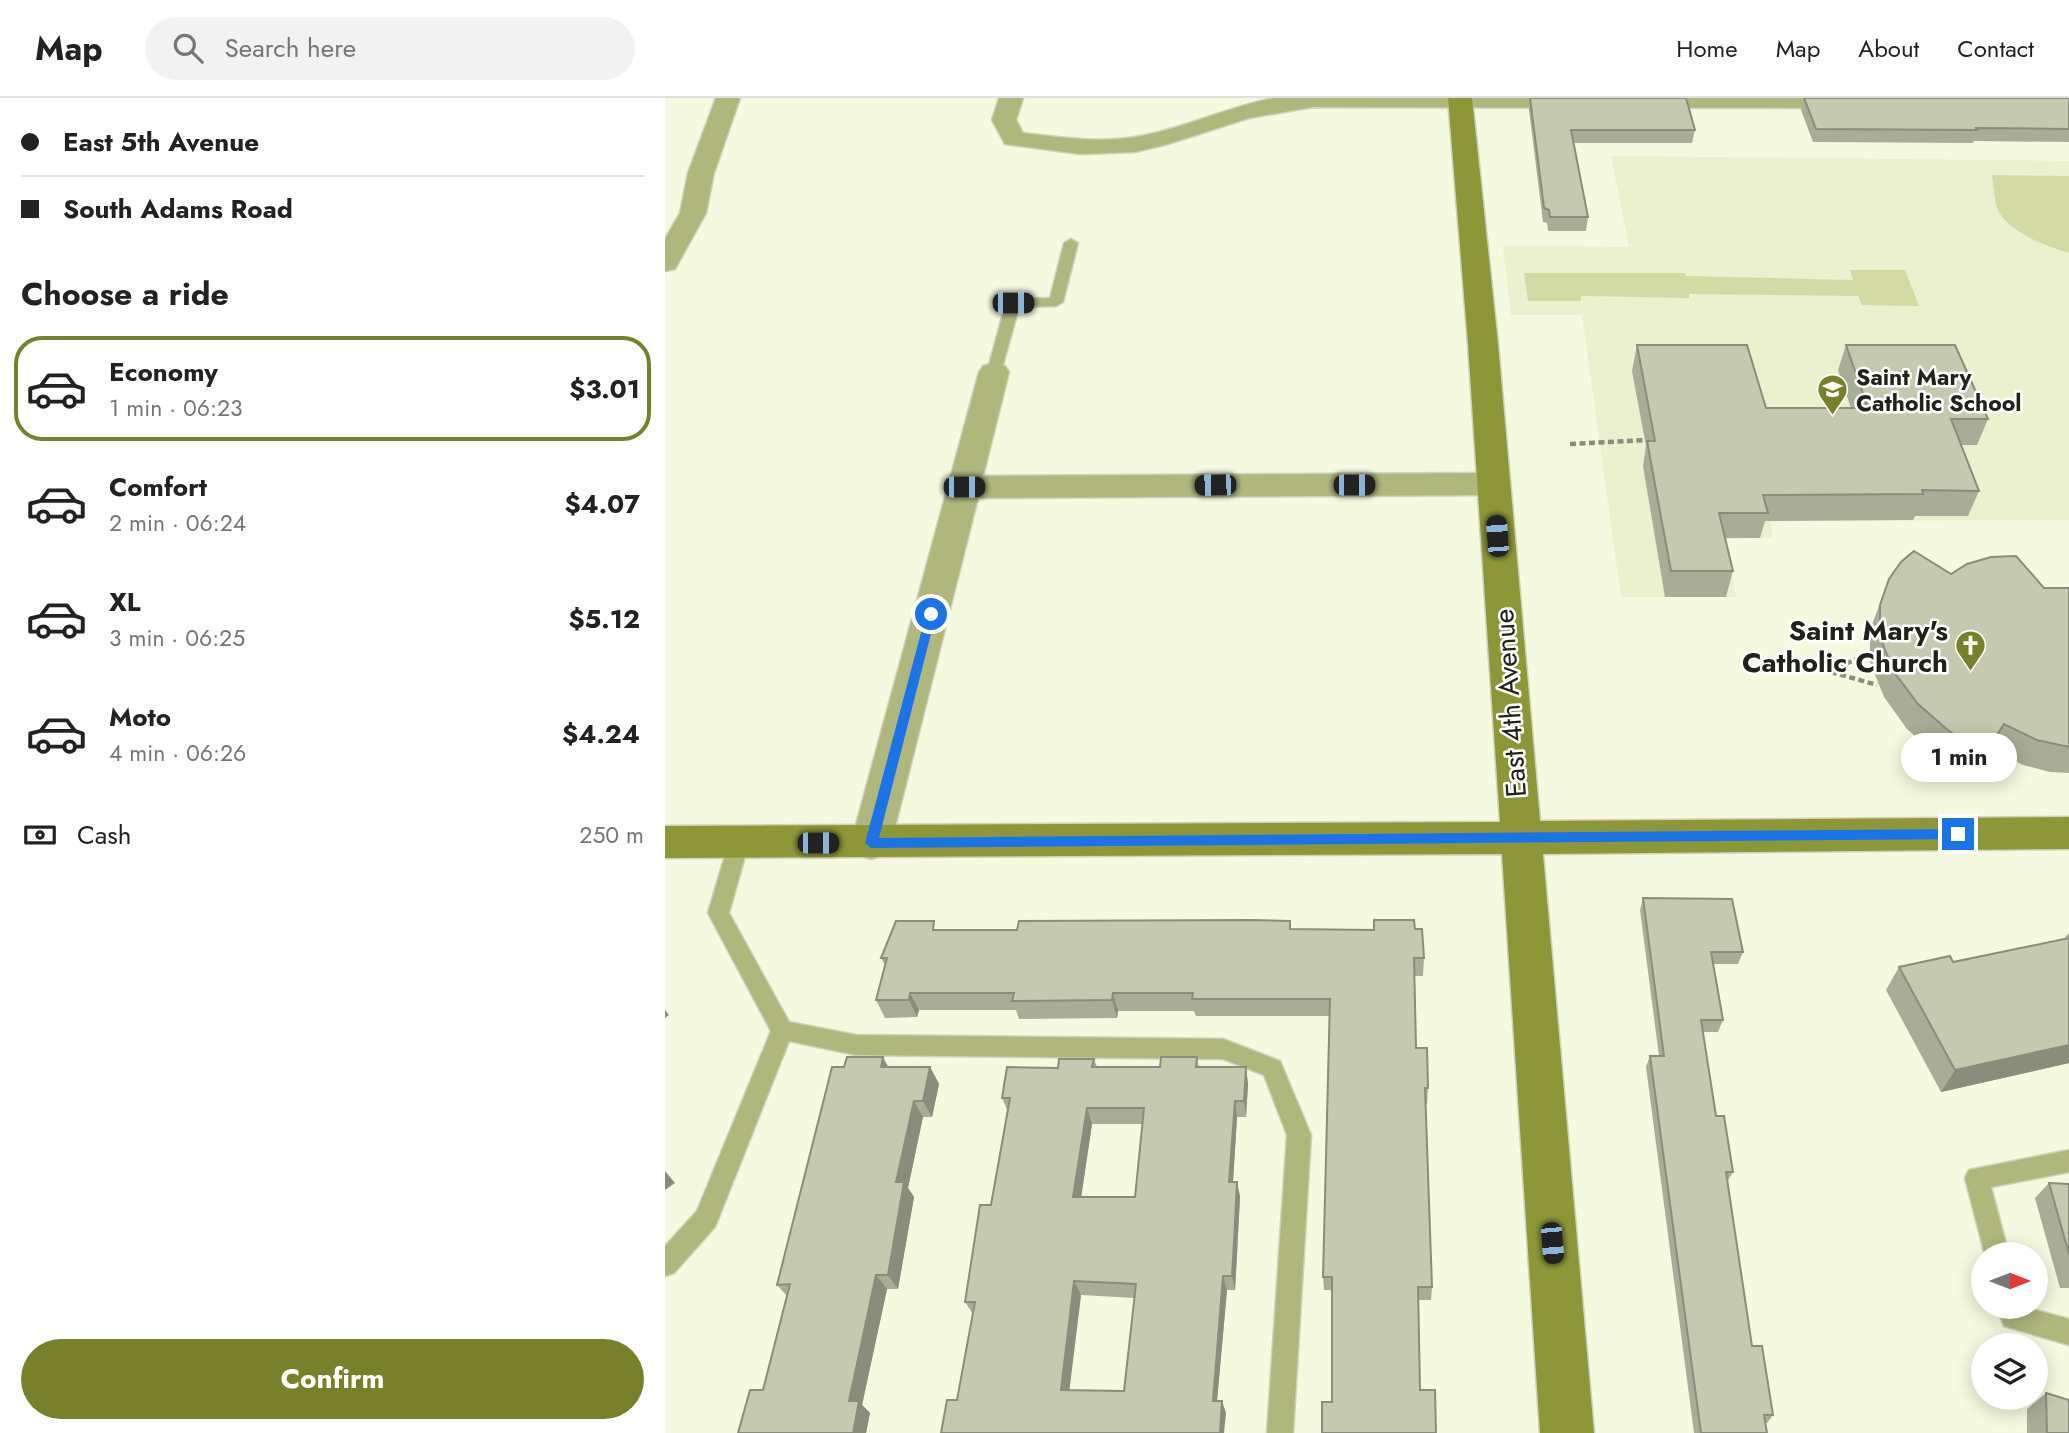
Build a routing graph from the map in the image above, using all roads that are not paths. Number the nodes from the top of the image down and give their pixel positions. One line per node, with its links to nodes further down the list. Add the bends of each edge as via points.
1 (728, 98): 7 (street, via 701,173)
2 (1011, 98): 3 (street, via 1004,120 1014,139 1080,146 1122,146 1174,137 1259,107)
3 (1313, 99): 4 (street)
4 (1460, 99): 5 (street); 11 (street, East 4th Avenue)
5 (1875, 101)
6 (665, 213): 7 (street)
7 (693, 213): 9 (street)
8 (1071, 243): 10 (lane, via 1056,302 1013,303)
9 (665, 263)
10 (994, 372): 12 (street)
11 (1494, 484): 12 (street); 14 (street, East 4th Avenue)
12 (964, 487): 17 (street)
13 (2069, 833): 14 (street)
14 (1519, 838): 17 (street); 25 (street, East 4th Avenue)
15 (665, 842): 16 (street)
16 (739, 842): 17 (street); 18 (lane, via 718,913)
17 (871, 843)
18 (782, 1030): 21 (lane, via 706,1219); 24 (lane, via 856,1045 1223,1049 1272,1068 1299,1135)
19 (2069, 1161): 20 (lane, via 1977,1178)
20 (1994, 1242)
21 (665, 1264)
22 (2024, 1320): 23 (lane)
23 (2069, 1332)
24 (1280, 1433)
25 (1567, 1433)

